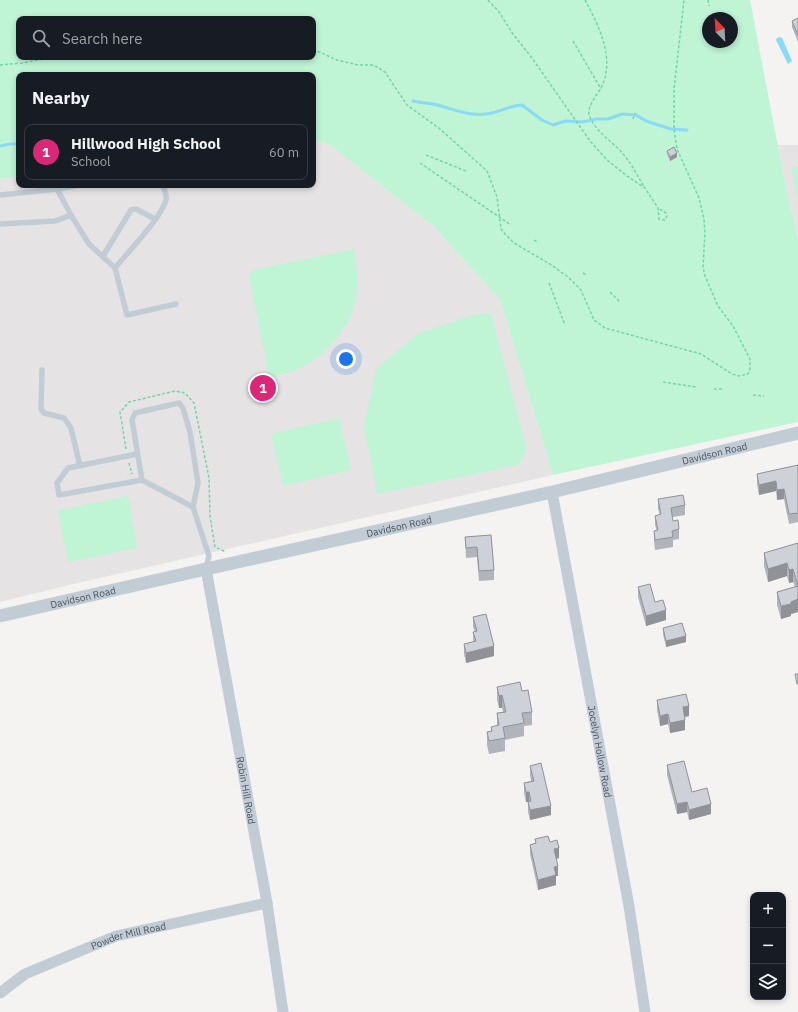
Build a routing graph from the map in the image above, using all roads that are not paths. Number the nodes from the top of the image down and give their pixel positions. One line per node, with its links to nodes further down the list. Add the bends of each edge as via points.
1 (63, 188): 3 (lane)
2 (164, 188): 6 (lane, via 166,198 161,212)
3 (57, 189): 4 (lane); 5 (lane)
4 (0, 195)
5 (71, 215): 7 (lane, via 55,220); 8 (lane, via 89,244)
6 (155, 219): 8 (lane, via 136,209 131,210); 9 (lane)
7 (0, 224)
8 (103, 256): 9 (lane)
9 (115, 268): 10 (lane, via 127,315)
10 (176, 304)
11 (42, 370): 14 (lane, via 41,409 44,413 64,418 71,428)
12 (798, 433): 16 (street, Davidson Road)
13 (137, 454): 14 (lane); 15 (lane); 17 (lane, via 132,420 135,413 178,403 183,408 190,432 198,483)
14 (80, 466): 15 (lane, via 68,468 57,483 60,496)
15 (142, 480): 17 (lane)
16 (552, 492): 18 (street, Davidson Road); 23 (street, Jocelyn Hollow Road, via 629,906)
17 (193, 507): 18 (lane, via 209,556)
18 (206, 569): 19 (street, Davidson Road); 20 (street, Robin Hill Road)
19 (0, 616)
20 (267, 903): 21 (street, Powder Mill Road, via 116,936 25,974); 22 (street, Robin Hill Road)
21 (0, 993)
22 (283, 1012)
23 (645, 1012)

